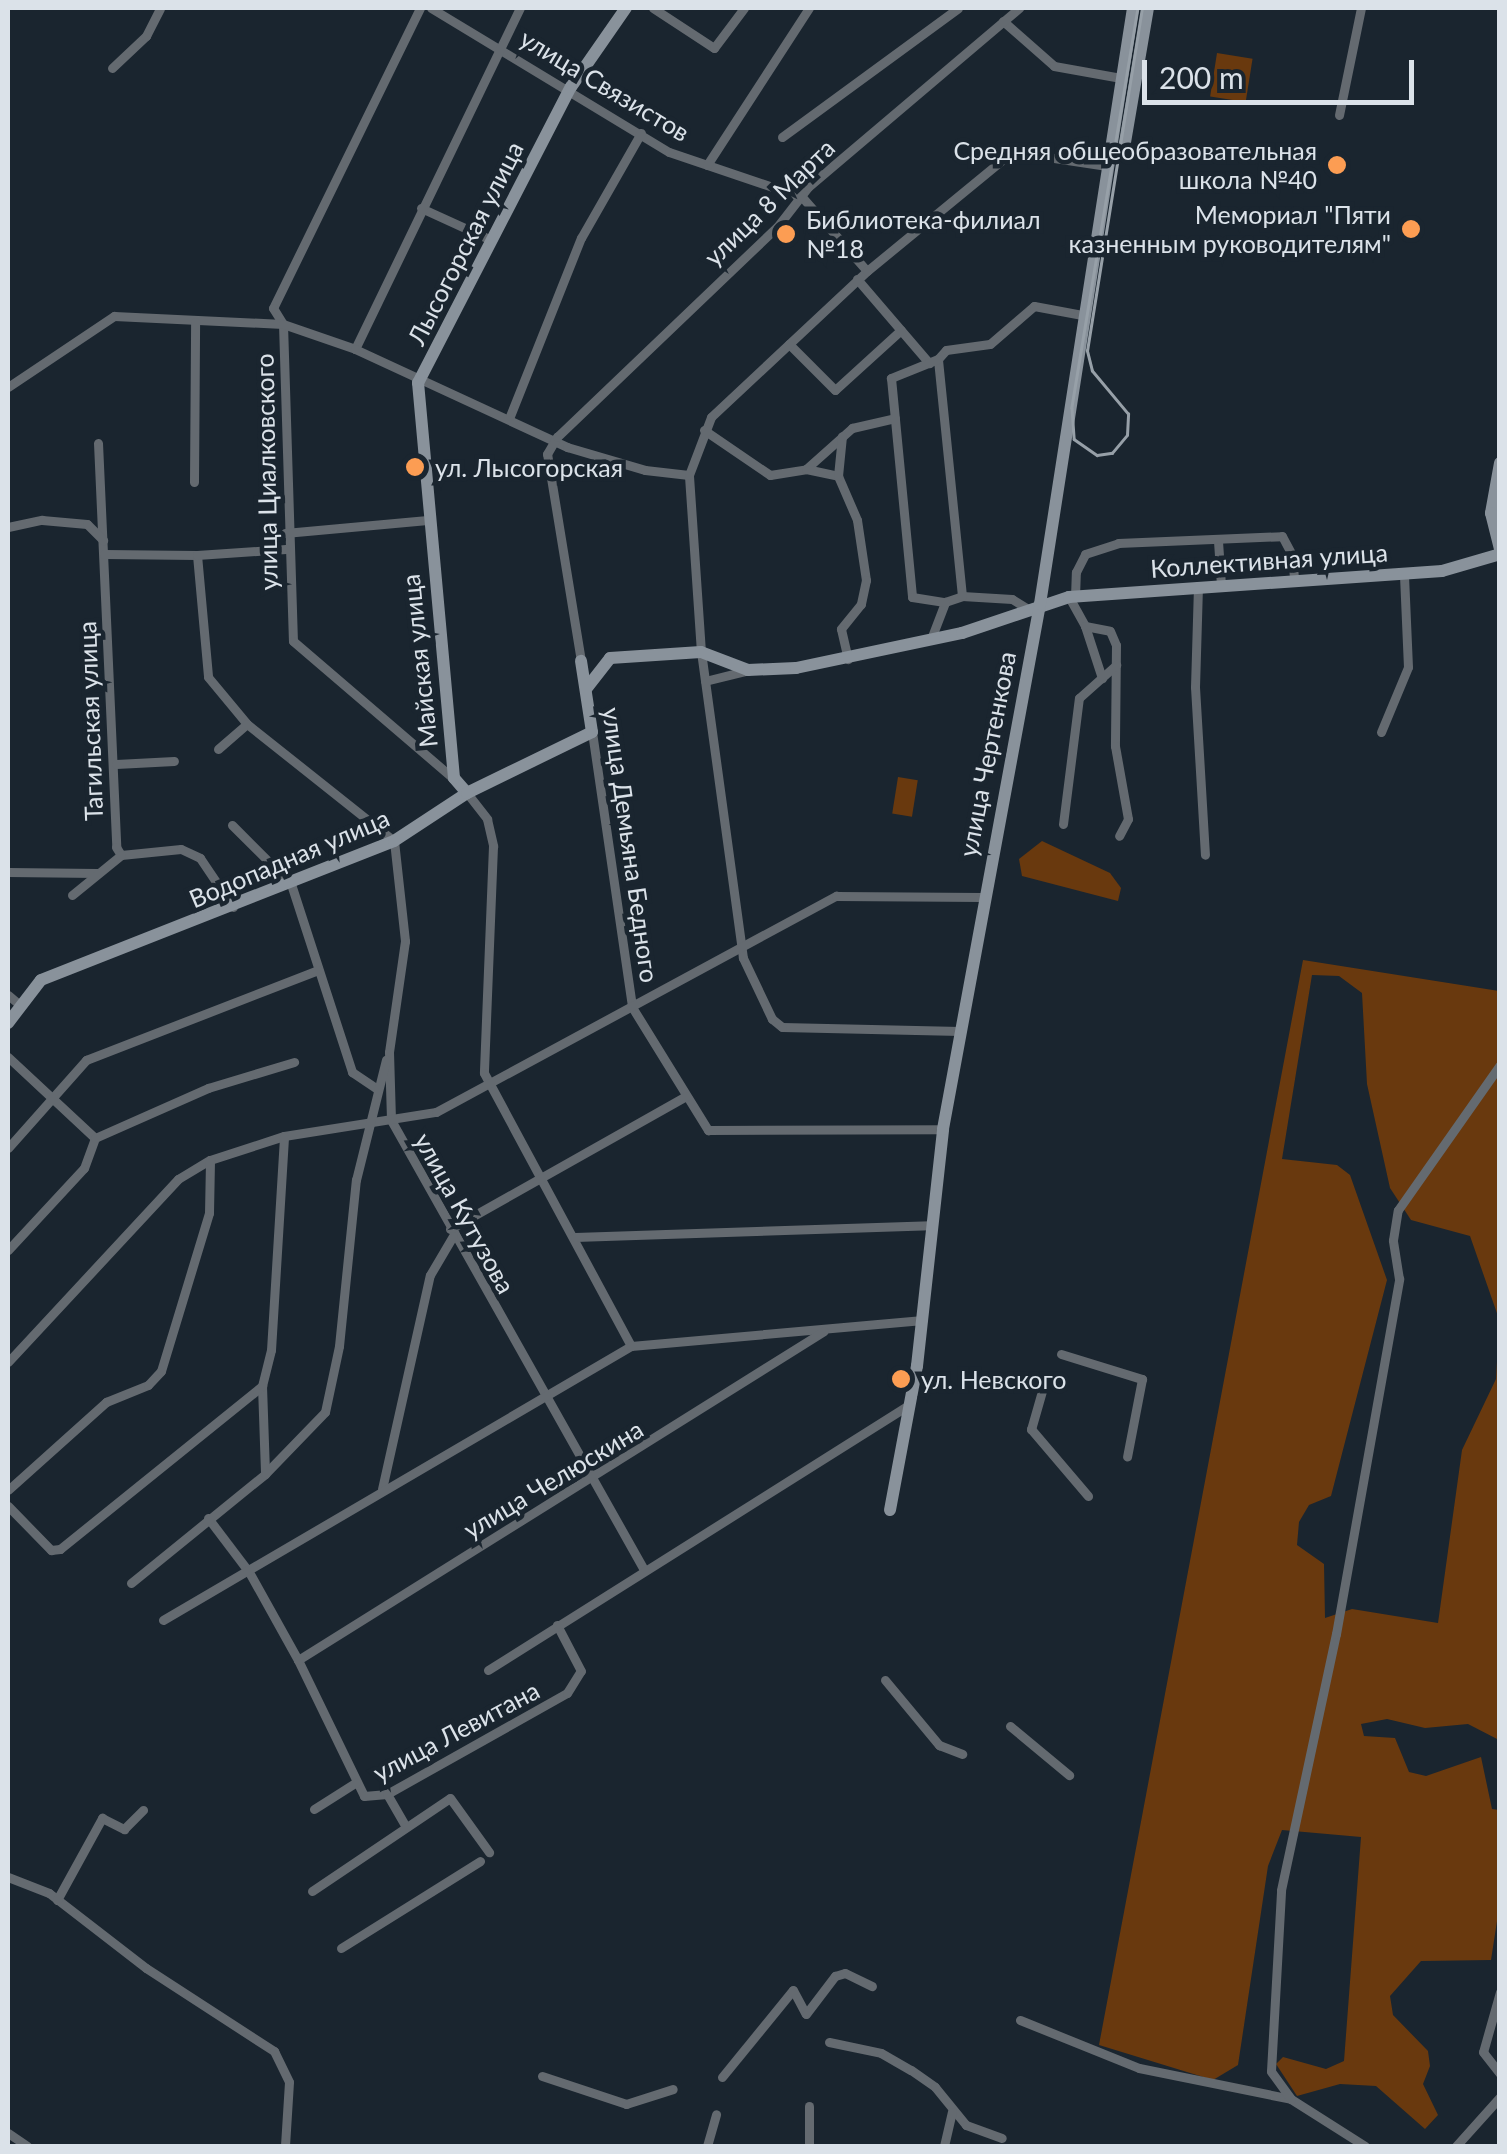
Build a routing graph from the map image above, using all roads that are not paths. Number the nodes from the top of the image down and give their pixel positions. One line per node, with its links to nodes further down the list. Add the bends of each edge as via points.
1 (160, 8): 16 (street, via 146,36)
2 (420, 8): 32 (street, улица Циалковского, via 273,308)
3 (431, 8): 15 (street, улица Связистов)
4 (520, 8): 15 (street)
5 (626, 8): 18 (street, Лысогорская улица)
6 (654, 8): 7 (street, via 714,48)
7 (744, 8)
8 (809, 8): 23 (street)
9 (958, 8): 21 (street)
10 (1019, 8): 14 (street, улица 8 Марта)
11 (1133, 8): 17 (street, улица Чертенкова)
12 (1148, 8): 22 (street)
13 (1361, 8): 19 (street)
14 (1003, 20): 17 (street, via 1054,66); 25 (street, улица 8 Марта)
15 (498, 44): 18 (street, улица Связистов); 26 (street)
16 (112, 68)
17 (1121, 78): 24 (street, улица Чертенкова)
18 (571, 87): 20 (street, улица Связистов); 27 (street, Лысогорская улица)
19 (1340, 116)
20 (642, 133): 23 (street, улица Связистов); 39 (street, via 581,238)
21 (782, 137)
22 (1123, 154)
23 (707, 166): 25 (street, улица Связистов)
24 (1108, 166): 28 (street, via 1014,152); 30 (street, улица Чертенкова)
25 (802, 197): 28 (street); 43 (street, улица 8 Марта)
26 (421, 208): 27 (street); 35 (street)
27 (489, 240): 37 (street, Лысогорская улица)
28 (867, 271): 29 (street)
29 (858, 279): 33 (street); 34 (street)
30 (1082, 314): 36 (street, via 1034,306 990,344 946,350); 66 (street, улица Чертенкова)
31 (195, 322): 32 (street); 38 (street, via 114,316); 49 (street)
32 (283, 324): 35 (street); 52 (street, улица Циалковского)
33 (901, 330): 34 (street, via 835,390); 36 (street)
34 (789, 344): 41 (street)
35 (355, 349): 37 (street)
36 (933, 361): 40 (street, via 891,378); 63 (street)
37 (418, 383): 39 (street); 50 (street, Лысогорская улица)
38 (8, 387)
39 (510, 416): 43 (street)
40 (895, 418): 42 (street); 65 (street, via 912,597)
41 (704, 430): 46 (street, via 770,475); 47 (street)
42 (842, 436): 46 (street); 48 (street)
43 (557, 437): 47 (street, via 645,470); 71 (street, улица Демьяна Бедного, via 547,454)
44 (98, 443): 53 (street, Тагильская улица)
45 (1500, 463): 56 (street, via 1491,512)
46 (806, 469): 48 (street)
47 (689, 475): 69 (street)
48 (838, 476): 70 (street, via 857,520 866,580 861,604 841,629)
49 (194, 482)
50 (427, 520): 52 (street, via 354,532); 83 (street, Майская улица)
51 (8, 527): 53 (street, via 42,520 87,524)
52 (285, 533): 55 (street, улица Циалковского)
53 (103, 540): 57 (street, Тагильская улица)
54 (1218, 542): 60 (street, via 1282,536); 61 (street); 64 (street, via 1093,548 1076,572)
55 (286, 549): 58 (street); 83 (street, улица Циалковского, via 289,628 300,652)
56 (1500, 552): 59 (street, Коллективная улица)
57 (104, 554): 58 (street); 82 (street, Тагильская улица)
58 (197, 555): 77 (street, via 202,658 208,677)
59 (1404, 574): 60 (street, Коллективная улица); 79 (street, via 1408,666)
60 (1294, 580): 61 (street, Коллективная улица)
61 (1221, 585): 62 (street, Коллективная улица)
62 (1198, 586): 64 (street, Коллективная улица); 90 (street, via 1194,687)
63 (962, 596): 65 (street); 66 (street)
64 (1072, 597): 66 (street, Коллективная улица); 67 (street)
65 (945, 602): 68 (street)
66 (1034, 606): 68 (street, Коллективная улица); 95 (street, улица Чертенкова)
67 (1085, 626): 72 (street, via 1110,631); 74 (street)
68 (931, 639): 70 (street, Коллективная улица)
69 (701, 652): 73 (street); 75 (street); 76 (street, via 610,658)
70 (848, 659): 73 (street, Коллективная улица)
71 (581, 661): 76 (street, улица Демьяна Бедного)
72 (1116, 665): 74 (street); 87 (street, via 1115,746 1128,819)
73 (748, 670): 75 (street)
74 (1102, 678): 85 (street, via 1080,698)
75 (705, 681): 97 (street)
76 (586, 688): 78 (street, улица Демьяна Бедного)
77 (248, 724): 80 (street); 88 (street)
78 (592, 732): 84 (street, Водопадная улица); 101 (street, улица Демьяна Бедного)
79 (1380, 732)
80 (218, 749)
81 (174, 761): 82 (street)
82 (116, 764): 89 (street, Тагильская улица, via 113,825)
83 (454, 778): 84 (street, Майская улица)
84 (468, 792): 88 (street, Водопадная улица); 108 (street, via 487,819 494,846 495,927 483,1050)
85 (1063, 824)
86 (232, 825): 93 (street)
87 (1119, 836)
88 (394, 841): 93 (street, Водопадная улица); 104 (street, улица Кутузова, via 405,941)
89 (121, 855): 92 (street); 96 (street, Тагильская улица, via 181,849 212,868)
90 (1206, 855)
91 (8, 872): 92 (street)
92 (96, 872): 94 (street)
93 (291, 884): 96 (street, Водопадная улица); 98 (street)
94 (72, 895)
95 (982, 896): 97 (street, via 836,896); 103 (street, улица Чертенкова)
96 (233, 907): 100 (street, Водопадная улица, via 41,980)
97 (742, 945): 101 (street); 103 (street, via 772,1019 782,1027)
98 (318, 970): 109 (street, via 352,1072); 111 (street, via 86,1060)
99 (8, 995): 100 (street)
100 (20, 1006): 102 (street, Водопадная улица)
101 (632, 1007): 108 (street); 110 (street, улица Демьяна Бедного)
102 (8, 1023)
103 (960, 1032): 114 (street, улица Чертенкова)
104 (388, 1052): 109 (street); 112 (street, улица Кутузова)
105 (8, 1057): 111 (street)
106 (294, 1062): 116 (street, via 208,1088)
107 (1500, 1065): 173 (street, via 1398,1210 1392,1240 1398,1280 1336,1634 1281,1890 1268,2043 1271,2071)
108 (490, 1088): 112 (street, via 436,1112); 119 (street)
109 (377, 1089): 113 (street)
110 (686, 1096): 114 (street, улица Демьяна Бедного, via 708,1130); 119 (street)
111 (52, 1098): 116 (street); 117 (street)
112 (392, 1120): 113 (street); 121 (street, улица Кутузова)
113 (366, 1126): 115 (street); 134 (street, via 333,1388 315,1425)
114 (943, 1129): 120 (street, улица Чертенкова)
115 (284, 1136): 118 (street); 129 (street)
116 (95, 1138): 123 (street, via 84,1168)
117 (8, 1148)
118 (210, 1160): 128 (street, via 178,1179); 137 (street, via 209,1212 161,1371 148,1385 106,1402)
119 (539, 1178): 121 (street); 122 (street)
120 (930, 1225): 122 (street); 124 (street, улица Чертенкова)
121 (451, 1233): 131 (street, улица Кутузова); 136 (street, via 430,1276)
122 (575, 1237): 126 (street)
123 (8, 1250)
124 (923, 1320): 125 (street); 132 (street, улица Чертенкова)
125 (826, 1329): 126 (street); 135 (street, улица Челюскина)
126 (631, 1346): 131 (street)
127 (1061, 1354): 133 (street, via 1142,1379)
128 (8, 1362)
129 (262, 1386): 134 (street); 139 (street, via 60,1549 51,1550)
130 (1042, 1391): 138 (street, via 1031,1429)
131 (542, 1394): 135 (street, улица Кутузова); 136 (street)
132 (908, 1406): 140 (street, улица Чертенкова); 142 (street, улица Левитана)
133 (1127, 1457)
134 (265, 1474): 141 (street)
135 (593, 1480): 142 (street, улица Кутузова); 147 (street, улица Челюскина)
136 (382, 1488): 143 (street)
137 (8, 1490)
138 (1088, 1496)
139 (8, 1506)
140 (890, 1510)
141 (208, 1518): 143 (street, улица Левитана); 144 (street)
142 (643, 1568): 146 (street, улица Левитана)
143 (249, 1572): 145 (street); 147 (street, улица Левитана)
144 (131, 1583)
145 (163, 1620)
146 (557, 1625): 148 (street, улица Левитана); 154 (street, улица Левитана, via 581,1671 567,1693)
147 (298, 1660): 153 (street, улица Левитана)
148 (488, 1670)
149 (885, 1680): 151 (street, via 939,1745)
150 (1010, 1726): 152 (street)
151 (962, 1754)
152 (1070, 1775)
153 (355, 1783): 154 (street, улица Левитана, via 364,1796); 155 (street)
154 (387, 1794): 157 (street)
155 (314, 1808)
156 (143, 1810): 162 (street, via 124,1830 102,1818)
157 (404, 1824): 158 (street, via 450,1798); 161 (street)
158 (489, 1852)
159 (480, 1862): 163 (street)
160 (8, 1878): 162 (street)
161 (312, 1891)
162 (58, 1900): 180 (street, via 146,1968 274,2051 289,2082)
163 (341, 1948)
164 (872, 1986): 170 (street, via 845,1972 835,1976 806,2014 793,1990)
165 (1500, 1992): 168 (street, via 1483,2052)
166 (1020, 2020): 173 (street, via 1140,2068)
167 (829, 2042): 175 (street, via 881,2054 912,2070 935,2086)
168 (1500, 2074)
169 (542, 2076): 171 (street, via 626,2104)
170 (722, 2077)
171 (673, 2088)
172 (1500, 2096): 185 (street)
173 (1291, 2099): 184 (street)
174 (808, 2106): 182 (street)
175 (952, 2112): 178 (street); 183 (street)
176 (716, 2114): 181 (street)
177 (8, 2133): 179 (street)
178 (1002, 2138)
179 (27, 2146)
180 (286, 2146)
181 (708, 2146)
182 (809, 2146)
183 (944, 2146)
184 (1365, 2146)
185 (1456, 2146)

